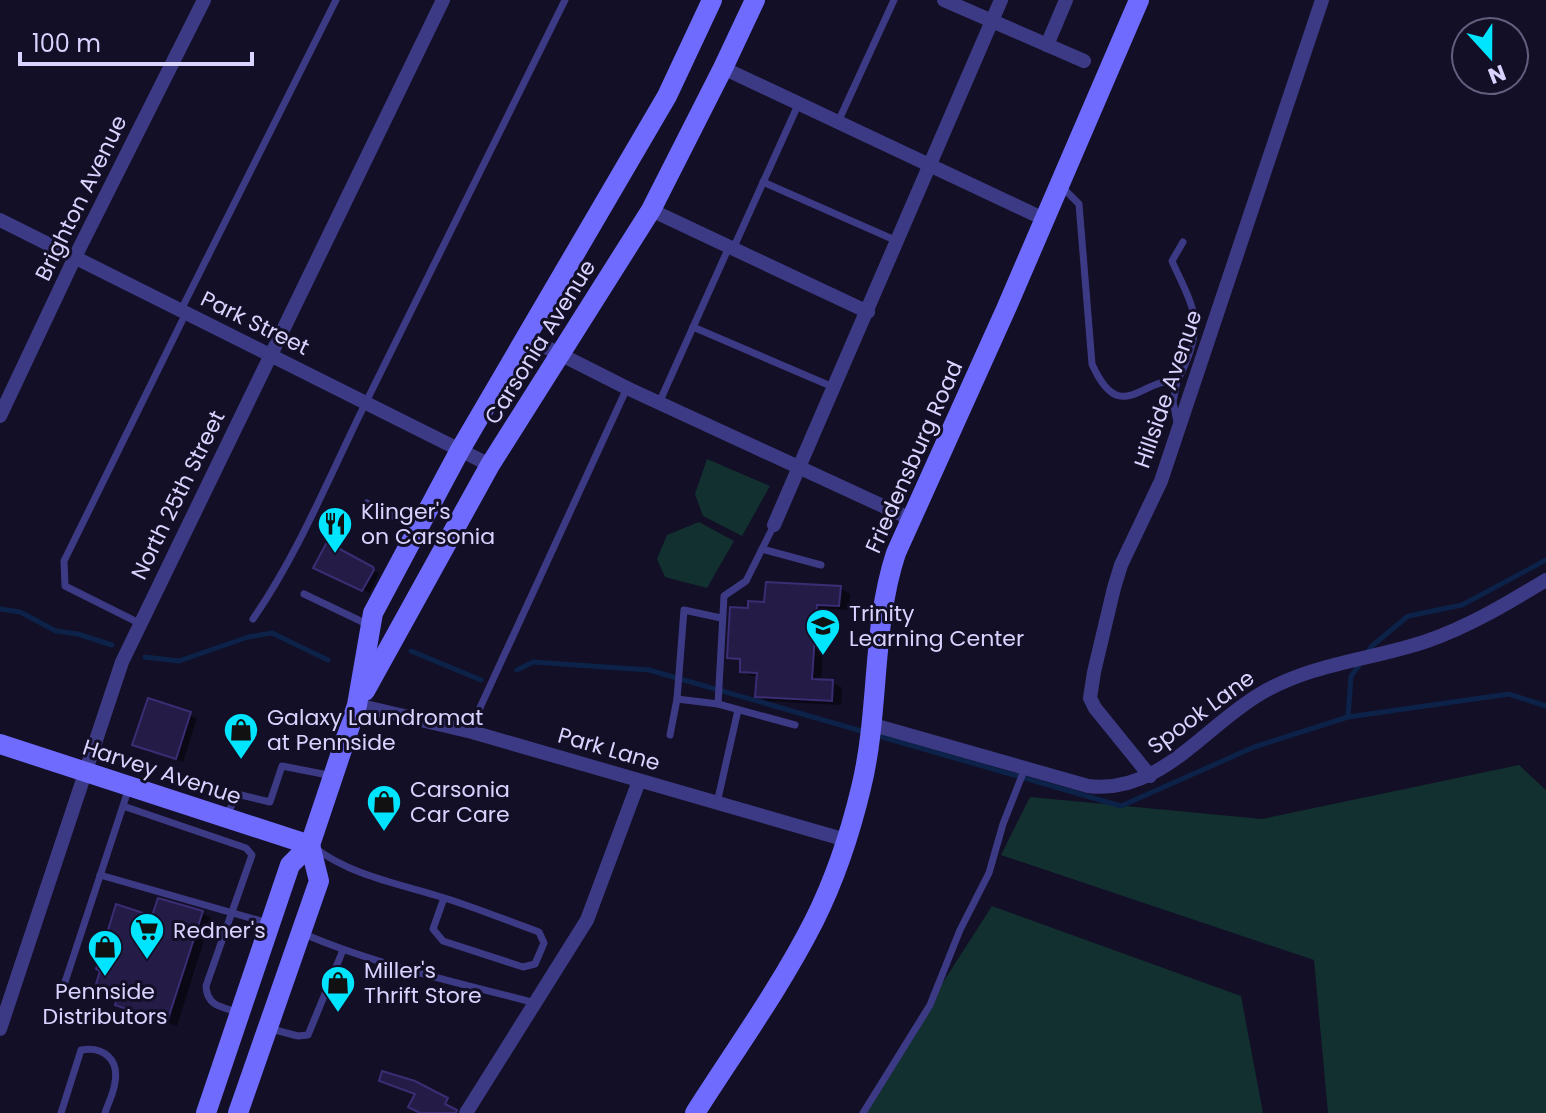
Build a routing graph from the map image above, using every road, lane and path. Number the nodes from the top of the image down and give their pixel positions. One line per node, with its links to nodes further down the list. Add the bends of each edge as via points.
1 (204, 0): 28 (street, Brighton Avenue)
2 (336, 0): 29 (lane)
3 (443, 0): 34 (street, North 25th Street)
4 (565, 0): 38 (lane)
5 (712, 0): 32 (street, Carsonia Avenue, via 667,96)
6 (755, 0): 16 (street, Carsonia Avenue)
7 (894, 0): 18 (lane)
8 (944, 0): 13 (street)
9 (1001, 0): 13 (street)
10 (1066, 0): 14 (street)
11 (1139, 0): 21 (street, Friedensburg Road)
12 (1322, 0): 41 (street, Hillside Avenue)
13 (992, 21): 14 (street); 19 (street)
14 (1047, 45): 15 (street)
15 (1084, 61)
16 (723, 68): 17 (street); 22 (street, Carsonia Avenue)
17 (798, 105): 18 (street); 20 (lane)
18 (837, 124): 19 (street)
19 (928, 166): 23 (street); 25 (street)
20 (763, 182): 25 (lane); 27 (lane)
21 (1060, 185): 23 (street, Friedensburg Road); 35 (lane, via 1079,204 1097,376 1120,396)
22 (651, 210): 27 (street); 33 (street, Carsonia Avenue)
23 (1044, 219): 46 (street, Friedensburg Road)
24 (0, 220): 28 (street, Park Street)
25 (897, 241): 30 (street)
26 (1183, 242): 35 (lane, via 1172,261 1195,328)
27 (731, 248): 30 (street); 31 (lane)
28 (75, 257): 29 (street, Park Street); 40 (street, Brighton Avenue)
29 (183, 312): 34 (street, Park Street); 55 (lane, via 64,561 65,586)
30 (868, 312): 36 (street)
31 (693, 327): 36 (lane); 39 (lane)
32 (528, 338): 33 (street); 42 (street, Carsonia Avenue)
33 (560, 354): 37 (street); 43 (street, Carsonia Avenue)
34 (270, 355): 38 (street, Park Street); 55 (street, North 25th Street)
35 (1177, 381): 41 (lane, via 1173,402)
36 (833, 387): 44 (street)
37 (627, 388): 39 (street); 63 (lane)
38 (366, 401): 42 (street, Park Street); 54 (lane, via 272,593)
39 (659, 403): 44 (street)
40 (0, 416)
41 (1178, 426): 69 (street, Hillside Avenue, via 1161,481 1117,576 1090,698)
42 (460, 450): 43 (street, Park Street); 48 (street, Carsonia Avenue)
43 (490, 465): 59 (street, Carsonia Avenue)
44 (800, 467): 46 (street); 47 (street)
45 (367, 503): 48 (lane)
46 (911, 519): 61 (street, Friedensburg Road, via 887,582)
47 (774, 525): 49 (lane)
48 (418, 529): 56 (street, Carsonia Avenue)
49 (762, 549): 50 (lane); 53 (lane, via 746,581 724,596)
50 (821, 565)
51 (1546, 580): 69 (street, Spook Lane, via 1428,641 1332,664 1275,685)
52 (304, 594): 56 (lane)
53 (721, 618): 57 (lane, via 684,610); 58 (lane)
54 (253, 619)
55 (141, 624): 67 (street, North 25th Street, via 122,662)
56 (371, 626): 59 (street, Carsonia Avenue)
57 (677, 699): 58 (lane); 64 (lane)
58 (718, 704): 60 (lane)
59 (357, 705): 63 (street, Park Lane); 68 (street, Carsonia Avenue)
60 (738, 710): 62 (lane); 72 (lane)
61 (870, 724): 66 (street, Spook Lane); 74 (street, Friedensburg Road, via 862,785)
62 (795, 725)
63 (472, 732): 70 (street, Park Lane)
64 (670, 735)
65 (0, 744): 67 (street, Harvey Avenue)
66 (1025, 768): 69 (street, Spook Lane, via 1102,788); 93 (lane, via 989,873 930,1005)
67 (86, 773): 71 (street, Harvey Avenue); 86 (street, North 25th Street)
68 (333, 776): 73 (lane, via 282,766 270,802 237,794); 75 (street, Carsonia Avenue)
69 (1150, 776)
70 (639, 781): 72 (street, Park Lane); 83 (street, via 587,920)
71 (126, 796): 73 (street, Harvey Avenue); 76 (lane); 78 (lane, via 246,848 252,855)
72 (717, 803): 74 (street, Park Lane)
73 (226, 817): 75 (street, Harvey Avenue)
74 (846, 840): 92 (street, Friedensburg Road, via 813,922)
75 (310, 845): 77 (lane, via 335,863); 79 (street, Carsonia Avenue, via 290,865); 80 (street, via 319,881)
76 (100, 875): 78 (lane); 82 (lane)
77 (444, 898): 77 (lane, via 539,932 544,943 535,964 523,967 443,941 433,929)
78 (231, 913): 79 (lane); 84 (lane, via 206,986 212,1003)
79 (270, 923): 84 (street, Carsonia Avenue)
80 (301, 932): 81 (lane); 85 (street)
81 (343, 950): 83 (lane); 85 (lane, via 308,1035)
82 (64, 985)
83 (535, 1003): 91 (street)
84 (240, 1013): 89 (street, Carsonia Avenue)
85 (268, 1028): 90 (street)
86 (0, 1029)
87 (61, 1113): 88 (lane, via 81,1050 95,1047 106,1053 116,1080)
88 (105, 1113)
89 (206, 1113)
90 (238, 1113)
91 (466, 1113)
92 (695, 1113)
93 (863, 1113)

